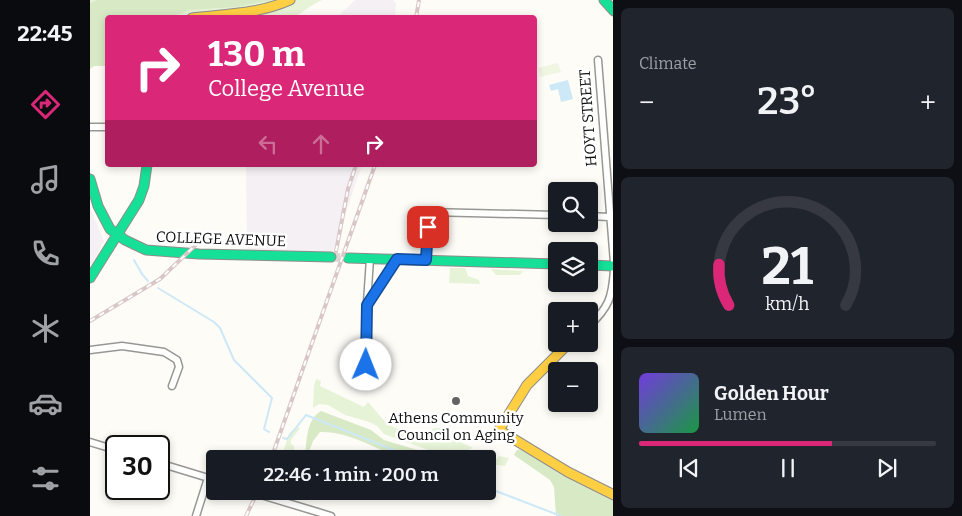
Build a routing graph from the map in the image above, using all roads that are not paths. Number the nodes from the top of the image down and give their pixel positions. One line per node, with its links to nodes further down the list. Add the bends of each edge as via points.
1 (290, 0): 4 (street, via 280,6)
2 (604, 0): 3 (street)
3 (613, 11)
4 (218, 15)
5 (598, 60): 9 (street, HOYT STREET)
6 (90, 127): 7 (street)
7 (105, 128)
8 (146, 167): 15 (street, via 139,200)
9 (606, 170): 10 (street); 14 (street, HOYT STREET)
10 (613, 170)
11 (90, 179): 15 (street, COLLEGE AVENUE, via 105,221)
12 (548, 215): 20 (street, via 429,212)
13 (598, 216): 14 (street)
14 (609, 216): 22 (street, HOYT STREET)
15 (118, 235): 16 (street, COLLEGE AVENUE, via 134,245 157,252); 25 (street)
16 (331, 257)
17 (348, 258): 18 (street)
18 (370, 259): 19 (street); 26 (street)
19 (397, 259): 20 (street); 26 (street)
20 (426, 260): 21 (street)
21 (548, 264)
22 (613, 264): 23 (street)
23 (598, 265)
24 (613, 270): 27 (street, via 612,292)
25 (90, 278)
26 (367, 305): 30 (street)
27 (598, 317)
28 (90, 350): 31 (street, via 122,346 164,352 177,360 179,367)
29 (560, 352): 37 (street, via 530,381 499,430)
30 (366, 365)
31 (172, 386)
32 (90, 442): 33 (street)
33 (105, 447)
34 (170, 466): 35 (street)
35 (206, 477)
36 (206, 484): 39 (street)
37 (613, 495)
38 (278, 500): 40 (street)
39 (196, 516)
40 (331, 516)

